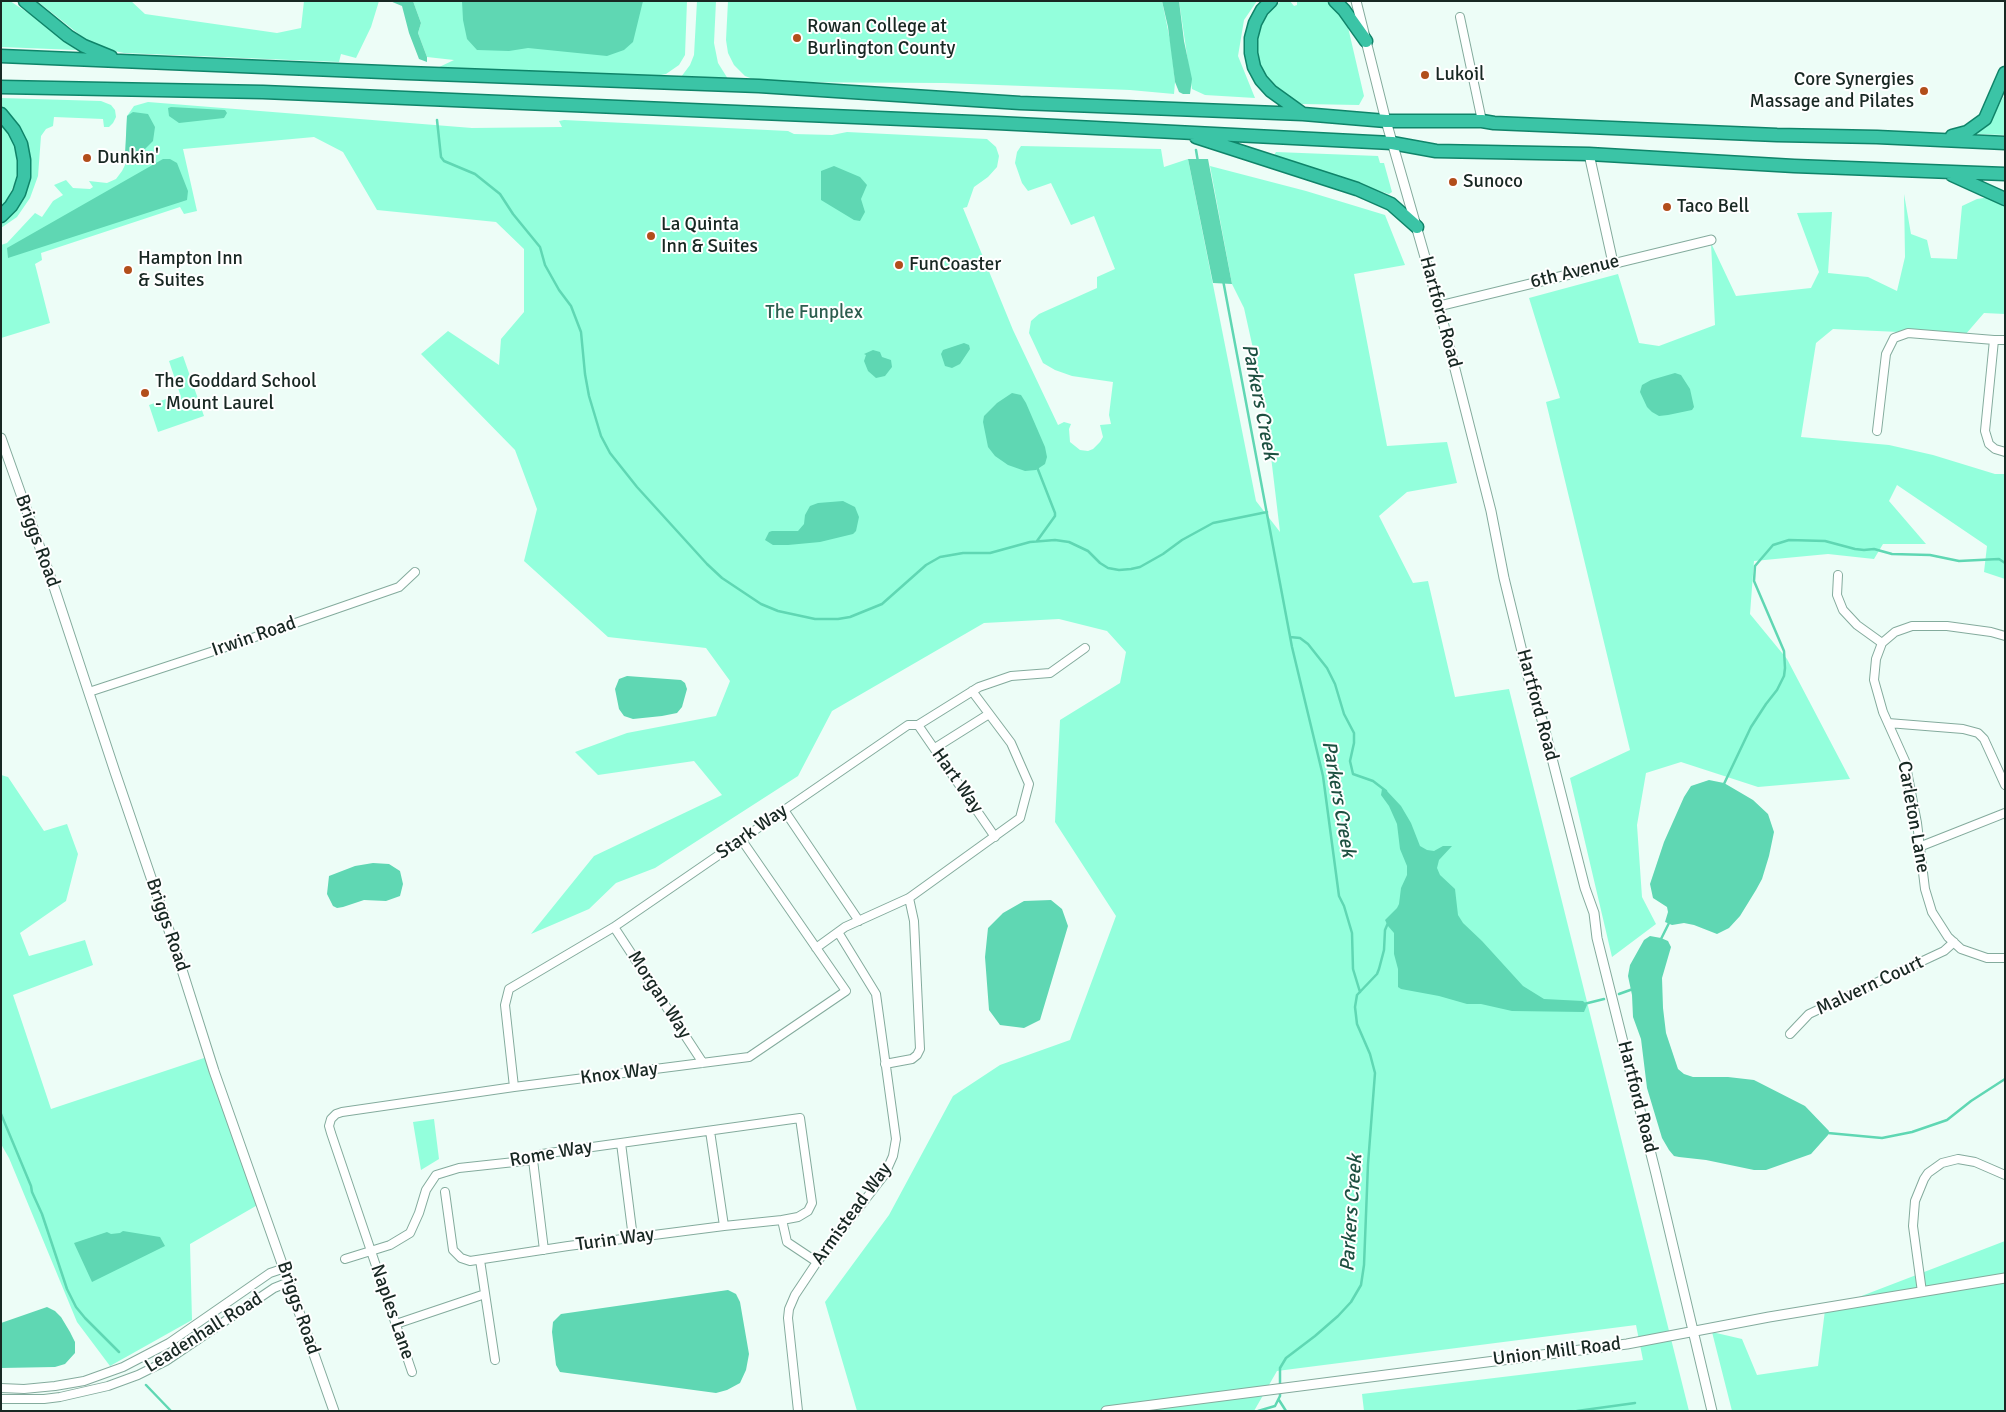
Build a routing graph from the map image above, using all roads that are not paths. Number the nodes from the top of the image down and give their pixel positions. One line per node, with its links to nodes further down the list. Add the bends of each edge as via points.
1 (25, 1): 8 (highway, via 84,46)
2 (1271, 1): 12 (highway, via 1254,23 1251,53 1254,67 1271,91)
3 (1335, 1): 6 (highway)
4 (1356, 1): 6 (street, Hartford Road)
5 (1460, 16): 14 (street)
6 (1366, 41): 13 (street, Hartford Road)
7 (1, 56): 8 (highway)
8 (121, 60): 12 (highway, via 759,86 1020,103)
9 (2005, 73): 16 (highway, via 1985,119 1967,132)
10 (1, 87): 15 (highway, via 263,92)
11 (1, 114): 23 (highway, via 14,130 24,160 24,177 19,193)
12 (1303, 114): 13 (highway)
13 (1386, 121): 14 (highway); 17 (street, Hartford Road)
14 (1482, 121): 16 (highway)
15 (1177, 131): 17 (highway); 24 (highway, via 1357,189 1391,204)
16 (1941, 139): 18 (highway)
17 (1392, 143): 19 (highway, via 1436,150); 24 (street, Hartford Road)
18 (2005, 143)
19 (1589, 154): 20 (highway); 26 (street)
20 (1946, 172): 21 (highway); 22 (highway)
21 (2005, 174)
22 (2005, 199)
23 (1, 216)
24 (1417, 226): 27 (street, Hartford Road)
25 (1711, 240): 26 (street, 6th Avenue)
26 (1613, 263): 27 (street, 6th Avenue)
27 (1439, 306): 81 (street, Hartford Road, via 1491,511 1528,676 1594,913 1597,938)
28 (1994, 340): 29 (street); 30 (street, via 1908,333 1894,338 1886,354); 32 (street, via 1985,431 1989,444)
29 (2005, 340)
30 (1877, 431)
31 (1, 438): 39 (street, Briggs Road)
32 (2005, 452)
33 (414, 572): 39 (street, Irwin Road, via 399,587)
34 (1838, 575): 36 (street, via 1837,595 1843,610)
35 (2005, 636): 36 (street, via 1947,626 1912,626 1895,632)
36 (1882, 643): 41 (street, Carleton Lane, via 1874,680)
37 (1085, 648): 38 (street, Stark Way, via 1050,673 1011,676)
38 (972, 691): 40 (street); 42 (street, Stark Way)
39 (89, 692): 75 (street, Briggs Road, via 214,1071)
40 (989, 714): 43 (street); 47 (street, via 1011,743 1029,784 1020,818)
41 (1888, 723): 44 (street, via 1963,729 1978,734 1984,739); 49 (street, Carleton Lane, via 1905,761)
42 (918, 725): 43 (street, Hart Way); 45 (street, Stark Way, via 908,725)
43 (935, 748): 47 (street, Hart Way)
44 (2005, 785)
45 (784, 810): 48 (street, Stark Way); 51 (street)
46 (2005, 813): 49 (street)
47 (996, 837): 50 (street)
48 (741, 839): 52 (street, Stark Way); 55 (street, Knox Way)
49 (1919, 847): 54 (street, Carleton Lane, via 1925,890 1932,912)
50 (909, 898): 51 (street); 59 (street, via 914,921 920,1049 912,1059)
51 (859, 921): 53 (street)
52 (614, 927): 58 (street, Morgan Way); 60 (street, Stark Way, via 509,989 505,1005)
53 (838, 932): 55 (street); 59 (street, Armistead Way, via 876,994)
54 (1954, 942): 56 (street, Carleton Lane, via 1977,956); 57 (street, Malvern Court, via 1944,951 1809,1014)
55 (816, 948): 58 (street, Knox Way, via 846,991 749,1057)
56 (2005, 958)
57 (1790, 1034)
58 (703, 1063): 60 (street, Knox Way)
59 (885, 1064): 74 (street, Armistead Way, via 896,1140 893,1156 885,1174)
60 (514, 1087): 71 (street, Knox Way, via 342,1112 331,1119 331,1133)
61 (800, 1118): 62 (street, Rome Way); 67 (street, Turin Way, via 812,1203 808,1211 798,1217)
62 (710, 1131): 63 (street, Rome Way); 68 (street)
63 (621, 1143): 64 (street, Rome Way, via 542,1154); 69 (street)
64 (533, 1160): 70 (street); 71 (street, Rome Way, via 458,1168 436,1175 426,1190 410,1233)
65 (2005, 1175): 78 (street, via 1975,1162 1958,1159 1942,1163 1928,1173 1916,1201 1913,1226)
66 (444, 1192): 73 (street, Turin Way, via 453,1250 470,1262)
67 (782, 1220): 68 (street, Turin Way); 74 (street, via 786,1242)
68 (724, 1226): 69 (street, Turin Way)
69 (633, 1238): 70 (street, Turin Way)
70 (544, 1250): 73 (street, Turin Way)
71 (371, 1252): 72 (street, Rome Way); 80 (street, Naples Lane)
72 (345, 1258)
73 (480, 1260): 79 (street)
74 (817, 1262): 87 (street, Armistead Way, via 795,1294 788,1318)
75 (285, 1268): 77 (street, Briggs Road); 84 (street, Leadenhall Road, via 270,1273 169,1343 123,1367 84,1381 55,1386)
76 (2005, 1278): 78 (street, Union Mill Road)
77 (289, 1282): 85 (street, Leadenhall Road, via 274,1288 172,1357 138,1375 60,1397); 86 (street, Briggs Road)
78 (1922, 1292): 81 (street, Union Mill Road)
79 (485, 1294): 80 (street); 82 (street)
80 (396, 1324): 83 (street, Naples Lane)
81 (1692, 1333): 88 (street, Union Mill Road); 89 (street, Hartford Road)
82 (495, 1360)
83 (412, 1372)
84 (1, 1388)
85 (1, 1399)
86 (334, 1411)
87 (798, 1411)
88 (1106, 1411)
89 (1712, 1411)

